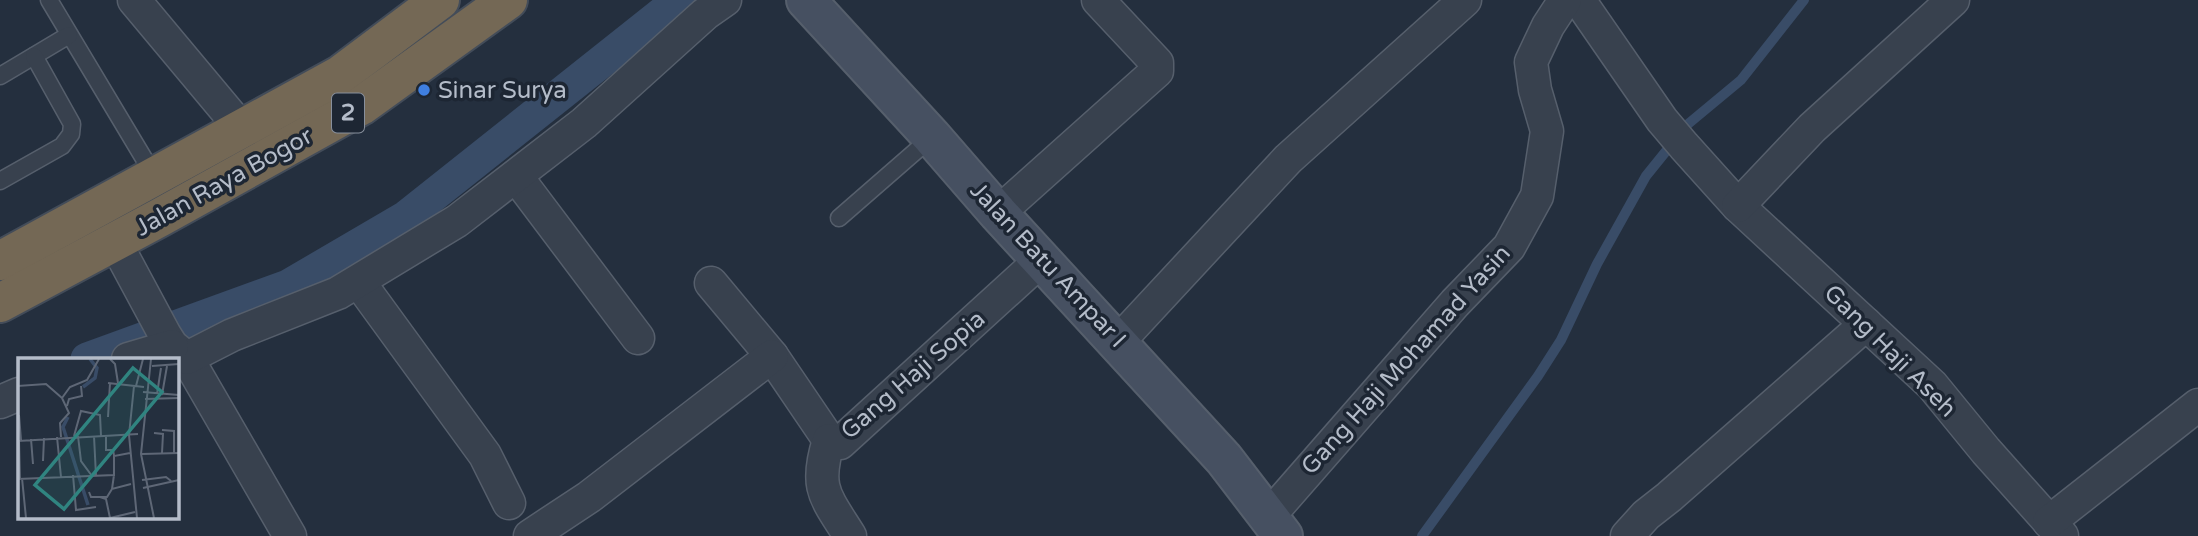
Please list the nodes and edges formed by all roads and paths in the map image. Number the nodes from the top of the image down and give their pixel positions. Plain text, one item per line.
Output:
1 (49, 0) edge
2 (134, 0) edge
3 (440, 0) edge
4 (508, 0) edge
5 (725, 0) edge
6 (806, 0) edge
7 (1098, 0) edge
8 (1465, 0) edge
9 (1577, 0) edge
10 (1953, 0) edge
11 (69, 35) junction
12 (34, 57) junction
13 (0, 76) edge
14 (241, 128) junction
15 (932, 137) junction
16 (516, 176) junction
17 (0, 181) edge
18 (165, 192) junction
19 (1738, 206) junction
20 (998, 213) junction
21 (839, 218) dead end
22 (115, 242) junction
23 (1041, 260) junction
24 (0, 261) edge
25 (359, 282) junction
26 (711, 283) dead end
27 (0, 303) edge
28 (1866, 324) junction
29 (638, 338) dead end
30 (170, 340) junction
31 (1118, 342) junction
32 (772, 356) junction
33 (130, 358) edge
34 (18, 394) edge
35 (0, 402) edge
36 (2198, 405) edge
37 (830, 440) junction
38 (509, 503) dead end
39 (1275, 526) edge
40 (2055, 529) edge
41 (290, 536) edge
42 (530, 536) edge
43 (850, 536) edge
44 (1627, 536) edge

1 - 11 lane
2 - 14 street
3 - 14 highway, Jalan Raya Bogor / 2
4 - 18 highway, Jalan Raya Bogor / 2
5 - 16 street
6 - 15 street, Jalan Batu Ampar I
7 - 20 street
8 - 31 street
9 - 19 street, Gang Haji Aseh
9 - 39 street, Gang Haji Mohamad Yasin
10 - 19 street
11 - 12 lane
11 - 18 lane
12 - 13 lane
12 - 17 lane
14 - 18 highway, Jalan Raya Bogor / 2
15 - 20 street, Jalan Batu Ampar I
15 - 21 lane
16 - 25 street
16 - 29 street
18 - 22 highway, Jalan Raya Bogor / 2
18 - 24 highway, Jalan Raya Bogor / 2
19 - 28 street, Gang Haji Aseh
20 - 23 street, Jalan Batu Ampar I
22 - 27 highway, Jalan Raya Bogor / 2
22 - 30 street
23 - 31 street, Jalan Batu Ampar I
23 - 37 street, Gang Haji Sopia
25 - 30 street
25 - 38 street
26 - 32 street
28 - 40 street, Gang Haji Aseh
28 - 44 street
30 - 33 street
30 - 41 street
31 - 39 street, Jalan Batu Ampar I
32 - 37 street
32 - 42 street
34 - 35 street
36 - 40 street
37 - 43 street, Gang Haji Sopia

